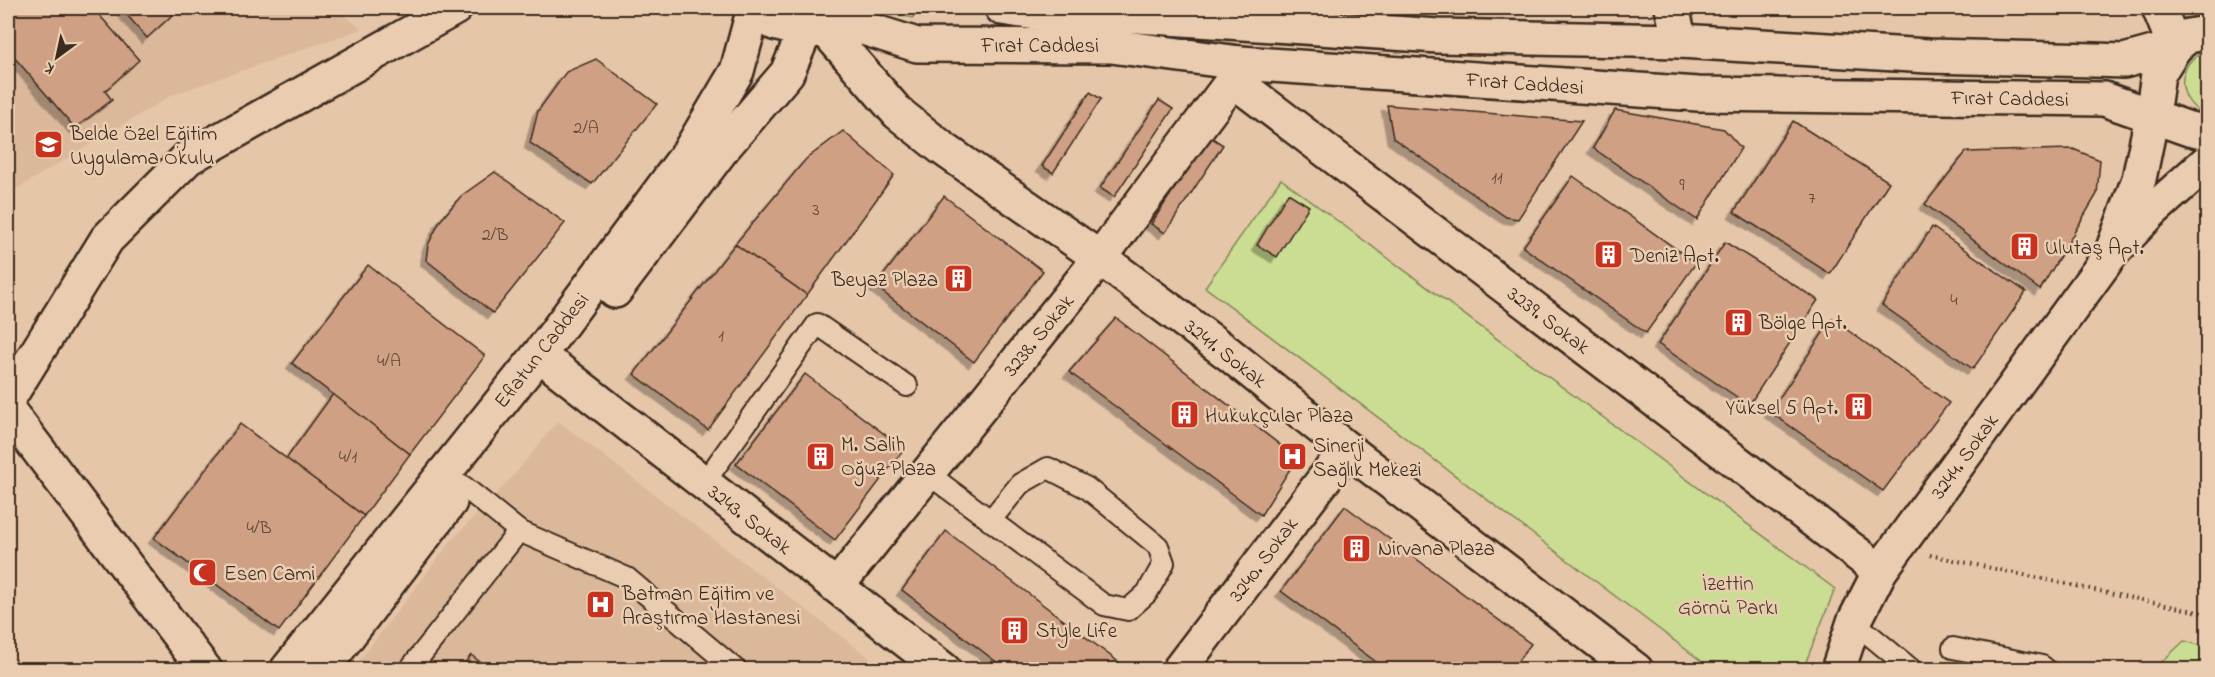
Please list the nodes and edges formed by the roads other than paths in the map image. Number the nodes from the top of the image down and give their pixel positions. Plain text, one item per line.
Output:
1 (455, 8) edge
2 (754, 8) edge
3 (762, 8) edge
4 (1002, 8) edge
5 (1672, 8) edge
6 (2158, 8) edge
7 (830, 22) edge
8 (2208, 33) edge
9 (1680, 41) junction
10 (2175, 47) junction
11 (1237, 72) junction
12 (2152, 116) junction
13 (2208, 133) edge
14 (2208, 161) edge
15 (2111, 254) junction
16 (1100, 258) junction
17 (556, 368) junction
18 (907, 386) dead end
19 (8, 399) edge
20 (8, 410) edge
21 (1347, 449) junction
22 (927, 473) junction
23 (704, 483) junction
24 (463, 486) junction
25 (990, 521) junction
26 (519, 531) junction
27 (1889, 560) junction
28 (837, 586) junction
29 (1854, 622) junction
30 (1953, 648) dead end
31 (1614, 663) edge
32 (205, 669) edge
33 (287, 669) edge
34 (322, 669) edge
35 (409, 669) edge
36 (736, 669) edge
37 (944, 669) edge
38 (1179, 669) edge
39 (1838, 669) edge
40 (1912, 669) edge
41 (2047, 669) edge

1 - 19 street
2 - 33 street, Eflatun Caddesi
3 - 7 street, Fırat Caddesi
4 - 9 street
5 - 9 street
6 - 10 street
7 - 11 street, Fırat Caddesi
7 - 16 street, 3241. Sokak
7 - 17 street, Eflatun Caddesi
8 - 10 street
9 - 10 street
10 - 12 street
11 - 12 street, Fırat Caddesi
11 - 16 street, 3238. Sokak
11 - 27 street, 3239. Sokak
12 - 13 street, Fırat Caddesi
12 - 15 street
14 - 15 street
15 - 27 street, 3244. Sokak
16 - 21 street, 3241. Sokak
16 - 22 street, 3238. Sokak
17 - 23 street, 3243. Sokak
17 - 24 street, Eflatun Caddesi
18 - 23 lane
20 - 32 street
21 - 31 street, 3241. Sokak
21 - 38 street, 3240. Sokak
22 - 25 lane
22 - 28 street, 3238. Sokak
23 - 28 street, 3243. Sokak
24 - 26 lane
24 - 34 street, Eflatun Caddesi
25 - 25 lane
26 - 35 lane
26 - 36 lane
27 - 29 street, 3244. Sokak
28 - 37 street, 3243. Sokak
29 - 39 street, 3244. Sokak
29 - 40 lane
30 - 41 lane

